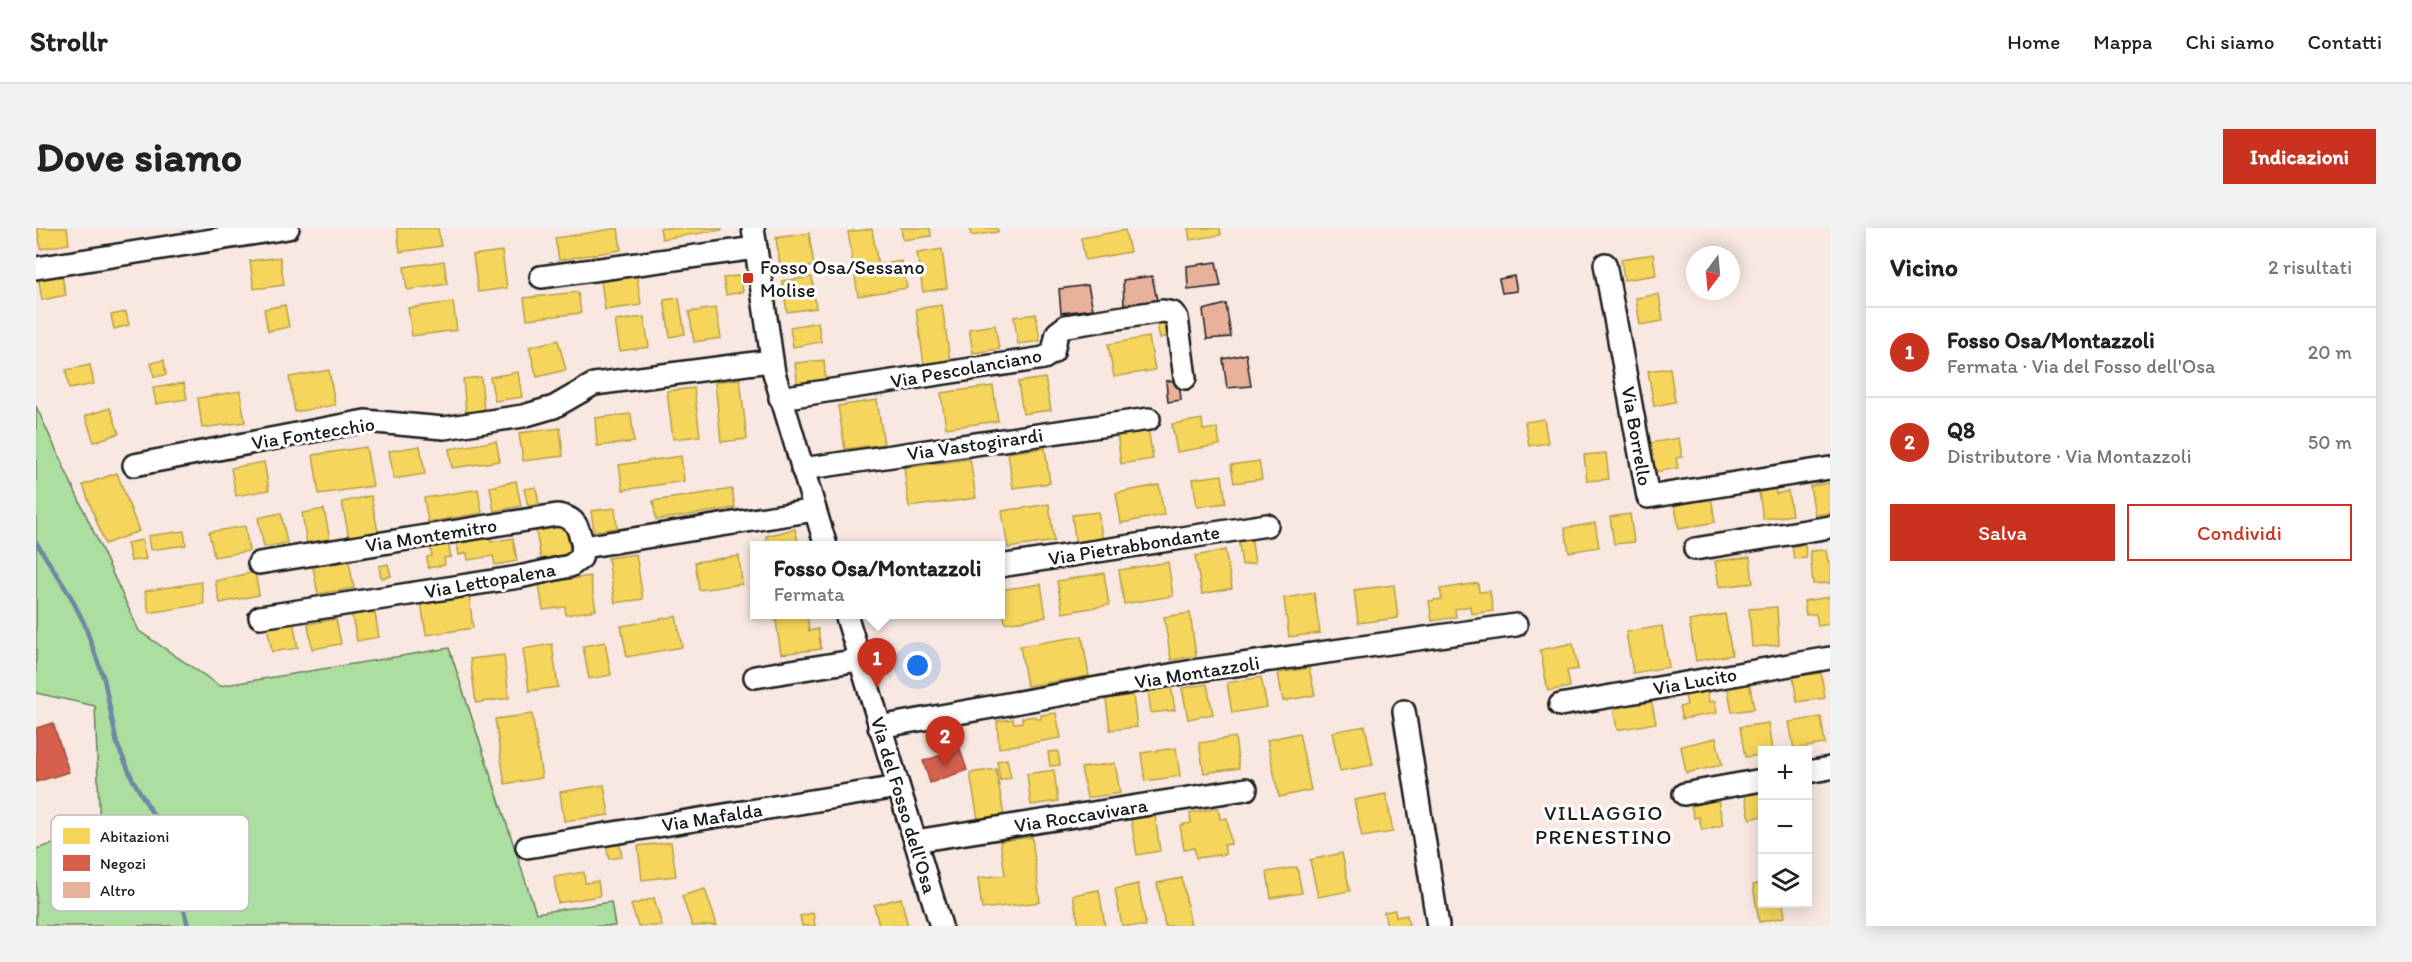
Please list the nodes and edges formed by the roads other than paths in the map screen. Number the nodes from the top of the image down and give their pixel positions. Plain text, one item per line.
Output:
1 (288, 228) edge
2 (754, 238) edge
3 (1605, 264) dead end
4 (36, 268) edge
5 (541, 277) dead end
6 (771, 361) junction
7 (1185, 378) dead end
8 (780, 398) junction
9 (1149, 419) dead end
10 (134, 465) dead end
11 (1830, 468) edge
12 (801, 469) junction
13 (815, 510) junction
14 (1267, 525) dead end
15 (1830, 527) edge
16 (824, 541) edge
17 (583, 547) junction
18 (1695, 549) dead end
19 (259, 563) dead end
20 (1005, 565) edge
21 (260, 617) dead end
22 (847, 619) edge
23 (1516, 625) dead end
24 (1830, 658) edge
25 (860, 660) junction
26 (755, 677) dead end
27 (1560, 705) dead end
28 (1404, 711) dead end
29 (879, 727) junction
30 (1830, 768) edge
31 (1812, 771) edge
32 (1758, 781) edge
33 (898, 787) junction
34 (1246, 789) dead end
35 (1684, 794) dead end
36 (915, 841) junction
37 (527, 847) dead end
38 (941, 926) edge
39 (1438, 926) edge

1 - 4 street
2 - 5 street
2 - 6 street
3 - 11 street, Via Borrello
6 - 8 street
6 - 10 street, Via Fontecchio
7 - 8 street, Via Pescolanciano
8 - 12 street
9 - 12 street, Via Vastogirardi
12 - 13 street
13 - 16 street
13 - 17 street
14 - 20 street, Via Pietrabbondante
15 - 18 street
17 - 19 street, Via Montemitro
17 - 21 street, Via Lettopalena
22 - 25 street, Via del Fosso dell'Osa
23 - 29 street, Via Montazzoli
24 - 27 street, Via Lucito
25 - 26 street
25 - 29 street, Via del Fosso dell'Osa
28 - 39 street
29 - 33 street, Via del Fosso dell'Osa
30 - 31 street
32 - 35 street
33 - 36 street, Via del Fosso dell'Osa
33 - 37 street, Via Mafalda
34 - 36 street, Via Roccavivara
36 - 38 street, Via del Fosso dell'Osa

